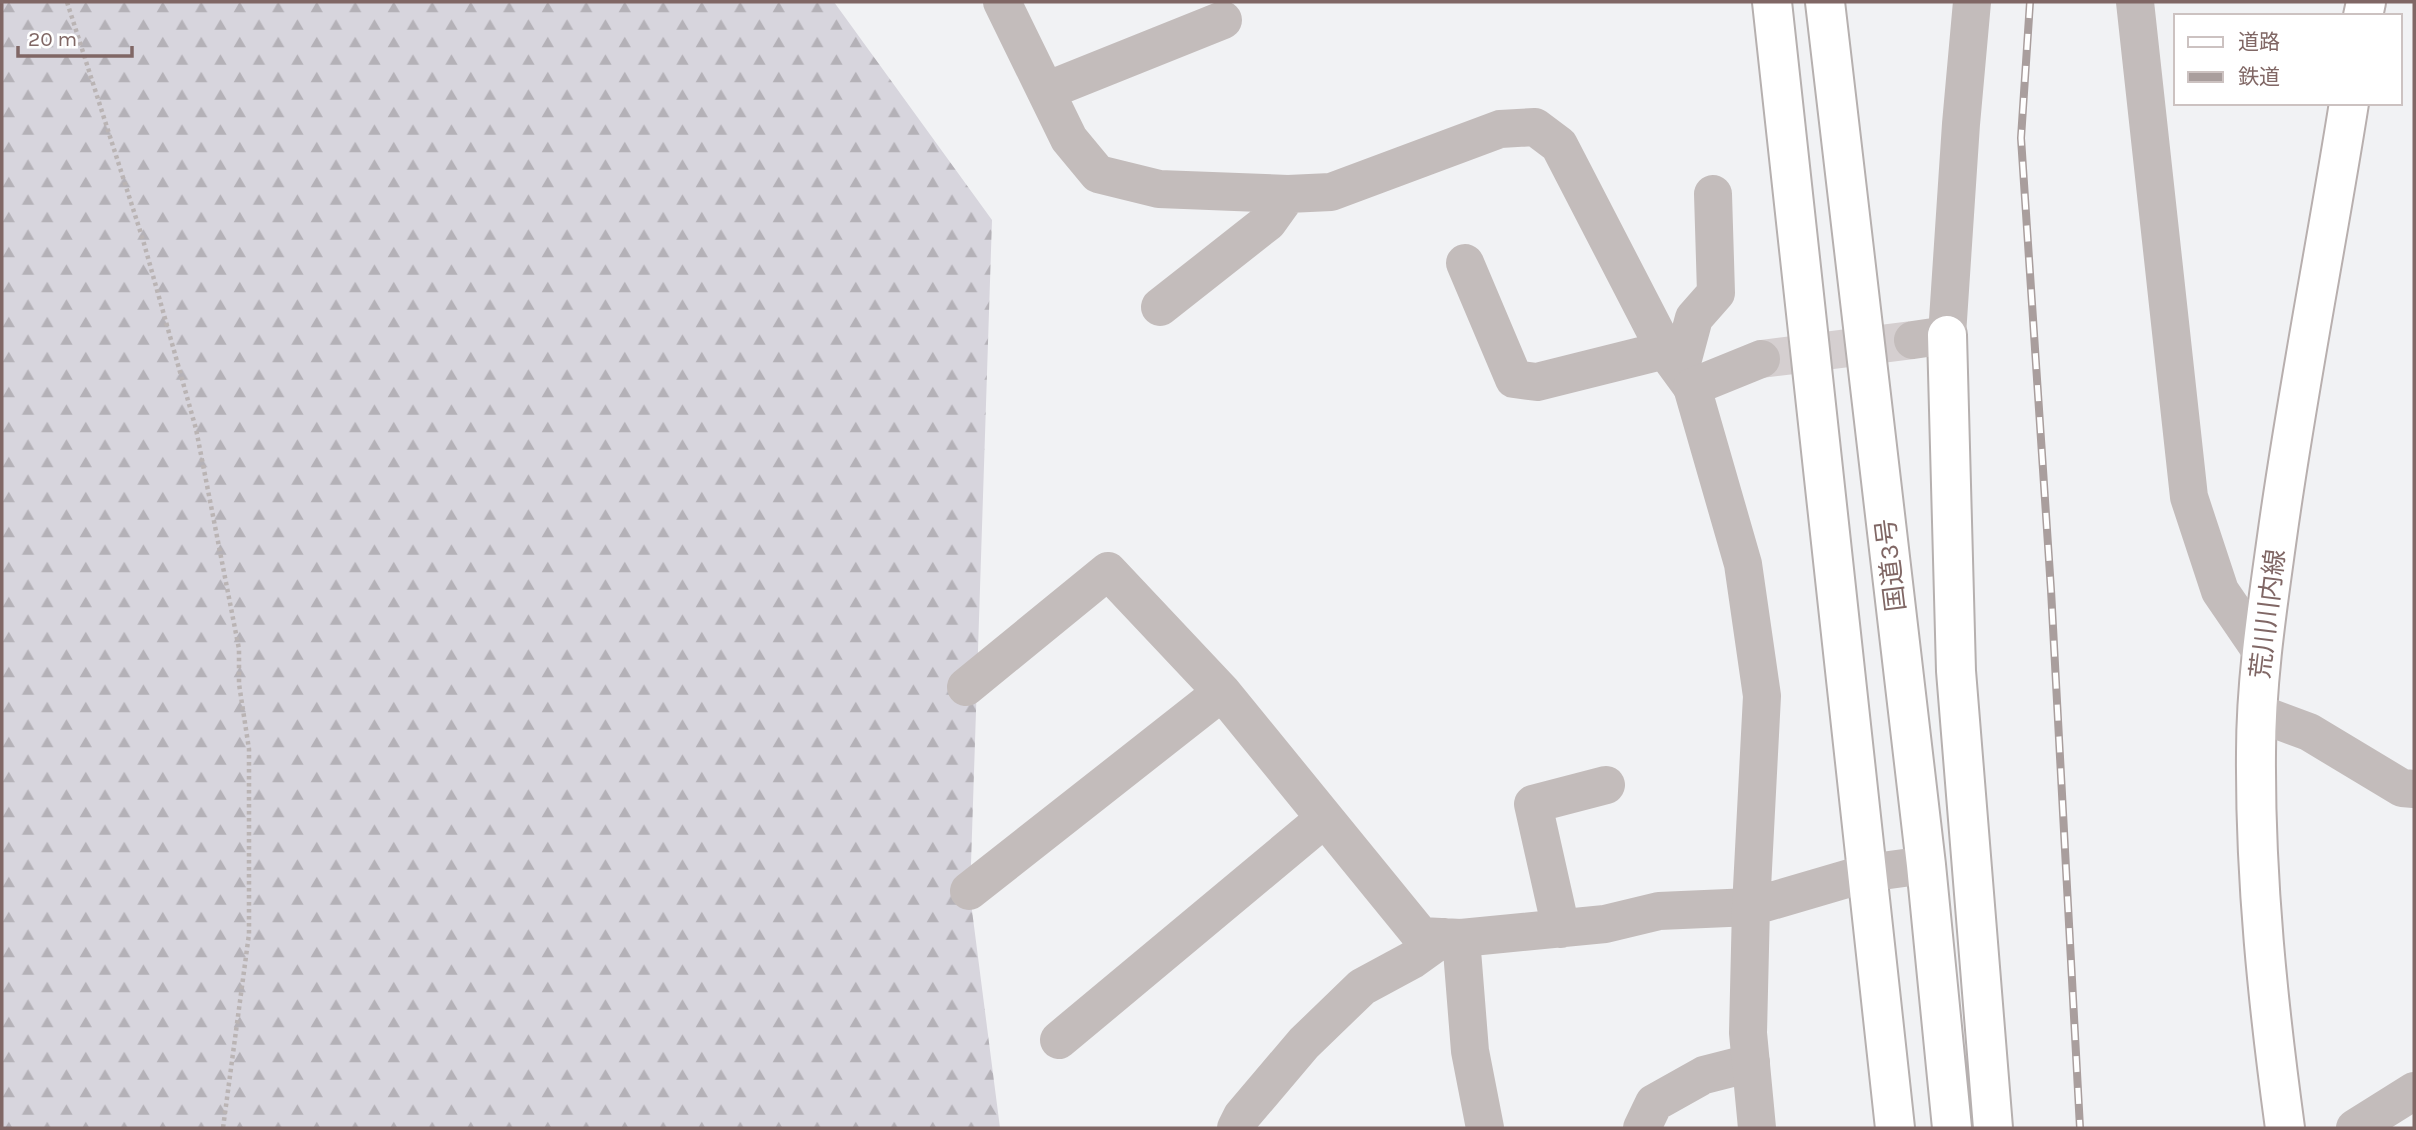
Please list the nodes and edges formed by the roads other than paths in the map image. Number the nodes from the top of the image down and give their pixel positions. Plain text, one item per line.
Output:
1 (1002, 2) edge
2 (1772, 2) edge
3 (1825, 2) edge
4 (1972, 2) edge
5 (2135, 2) edge
6 (1223, 20) dead end
7 (1046, 92) junction
8 (2349, 105) edge
9 (1288, 194) junction
10 (1713, 194) dead end
11 (1465, 263) dead end
12 (1160, 307) dead end
13 (1930, 338) joint
14 (1761, 359) tunnel mouth
15 (1679, 369) junction
16 (2261, 651) junction
17 (966, 687) dead end
18 (1222, 692) junction
19 (2258, 713) junction
20 (1606, 785) dead end
21 (2414, 789) edge
22 (1324, 819) junction
23 (1926, 866) junction
24 (1867, 873) junction
25 (969, 891) dead end
26 (1751, 906) junction
27 (1561, 929) junction
28 (1452, 937) junction
29 (1059, 1040) dead end
30 (1751, 1063) junction
31 (2414, 1091) edge
32 (1236, 1128) edge
33 (1485, 1128) edge
34 (1642, 1128) edge
35 (1757, 1128) edge
36 (1895, 1128) edge
37 (1952, 1128) edge
38 (1993, 1128) edge
39 (2285, 1128) edge
40 (2355, 1128) edge

1 - 7 street
2 - 24 main road
3 - 23 main road, 国道3号
4 - 13 street
5 - 16 street
6 - 7 street
7 - 9 street
8 - 16 main road, 荒川川内線
9 - 12 street
9 - 15 street
10 - 15 street
11 - 15 street
13 - 38 main road
14 - 15 street
15 - 26 street
16 - 19 main road, 荒川川内線
17 - 18 street
18 - 22 street
18 - 25 street
19 - 21 street
19 - 39 main road, 荒川川内線
20 - 27 street
22 - 28 street
22 - 29 street
23 - 24 street
23 - 37 main road, 国道3号
24 - 26 street
24 - 36 main road
26 - 27 street
26 - 30 street
27 - 28 street
28 - 32 street
28 - 33 street
30 - 34 street
30 - 35 street
31 - 40 street

